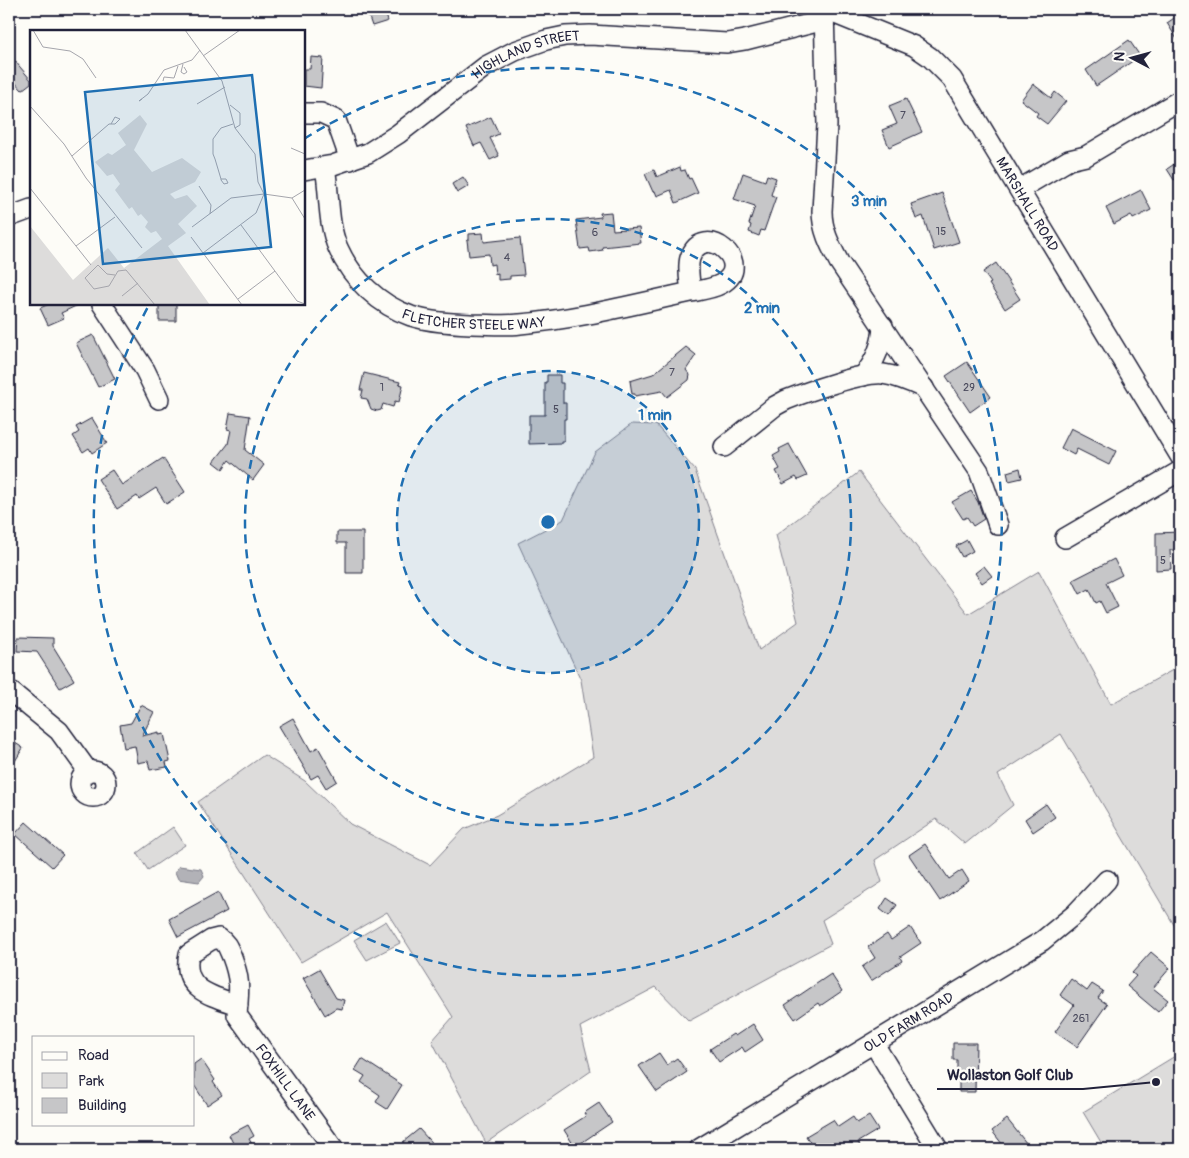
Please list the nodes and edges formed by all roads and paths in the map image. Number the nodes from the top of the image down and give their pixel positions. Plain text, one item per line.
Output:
1 (813, 9) edge
2 (824, 9) edge
3 (776, 32) junction
4 (1180, 100) edge
5 (305, 113) edge
6 (350, 160) junction
7 (325, 167) junction
8 (305, 170) edge
9 (1023, 194) junction
10 (30, 209) edge
11 (9, 217) edge
12 (691, 292) junction
13 (103, 305) edge
14 (883, 326) junction
15 (863, 376) junction
16 (924, 388) junction
17 (159, 399) dead end
18 (724, 447) dead end
19 (1180, 456) edge
20 (1180, 470) edge
21 (998, 525) dead end
22 (1065, 538) dead end
23 (9, 690) edge
24 (88, 771) dead end
25 (1106, 880) dead end
26 (238, 1010) dead end
27 (874, 1044) junction
28 (334, 1149) edge
29 (699, 1149) edge
30 (938, 1149) edge

1 - 3 street, HIGHLAND STREET
2 - 3 street, HIGHLAND STREET
2 - 9 street, MARSHALL ROAD
2 - 14 street
3 - 6 street, HIGHLAND STREET
4 - 9 street
5 - 6 street
6 - 7 street, HIGHLAND STREET
7 - 8 street, HIGHLAND STREET
7 - 12 street, FLETCHER STEELE WAY
9 - 19 street, MARSHALL ROAD
10 - 11 street
12 - 12 street, FLETCHER STEELE WAY
13 - 17 street
14 - 15 street
14 - 16 street
15 - 16 street
15 - 18 street
16 - 21 street
20 - 22 street
23 - 24 street
25 - 27 street, OLD FARM ROAD
26 - 28 street, FOXHILL LANE
27 - 29 street, OLD FARM ROAD
27 - 30 street

